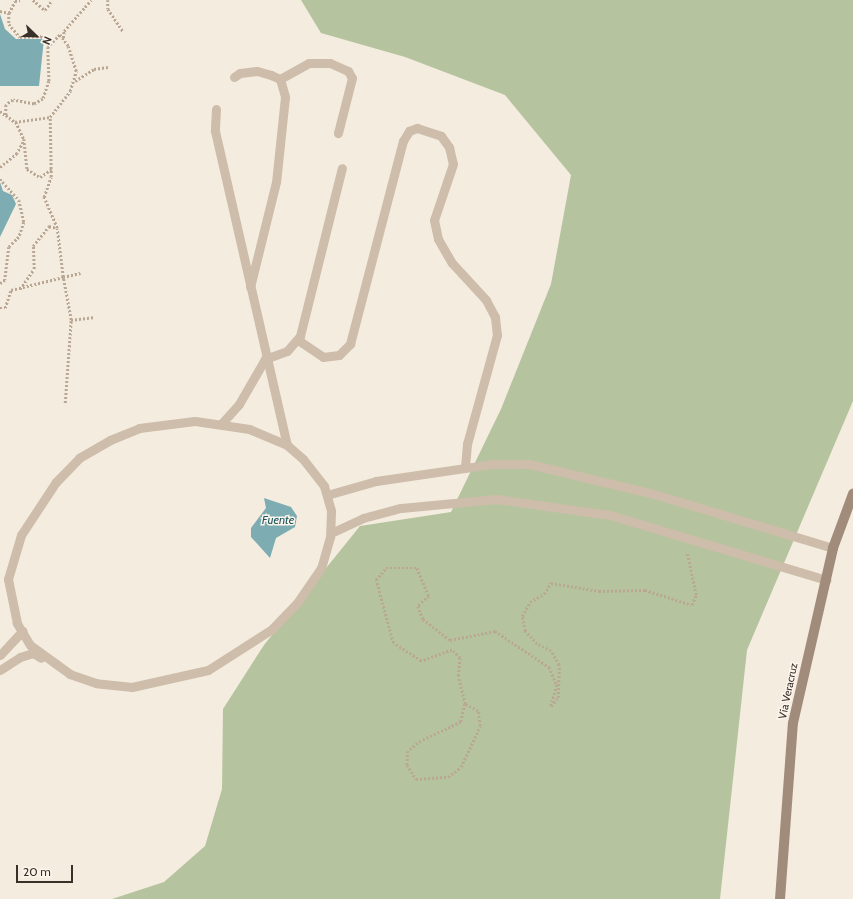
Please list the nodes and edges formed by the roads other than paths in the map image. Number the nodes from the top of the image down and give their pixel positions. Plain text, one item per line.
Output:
1 (234, 77) dead end
2 (280, 79) junction
3 (216, 109) dead end
4 (338, 133) dead end
5 (342, 168) dead end
6 (250, 289) junction
7 (298, 340) junction
8 (265, 358) junction
9 (222, 423) junction
10 (287, 446) junction
11 (465, 468) junction
12 (853, 494) edge
13 (327, 495) junction
14 (331, 533) junction
15 (833, 548) junction
16 (5, 571) edge
17 (826, 580) junction
18 (22, 630) junction
19 (0, 655) edge
20 (57, 666) junction
21 (0, 670) edge
22 (780, 899) edge

1 - 2 lane
2 - 4 lane
2 - 6 lane
3 - 6 lane
5 - 7 lane
6 - 8 lane
7 - 8 lane
7 - 11 lane
8 - 9 lane
8 - 10 lane
9 - 10 lane
9 - 16 lane
10 - 13 lane
11 - 13 lane
11 - 15 lane
12 - 15 street, Vía Veracruz
13 - 14 lane
14 - 17 lane
14 - 20 lane
15 - 17 street, Vía Veracruz
16 - 18 lane
17 - 22 street, Vía Veracruz
18 - 19 lane
18 - 20 lane
20 - 21 lane

